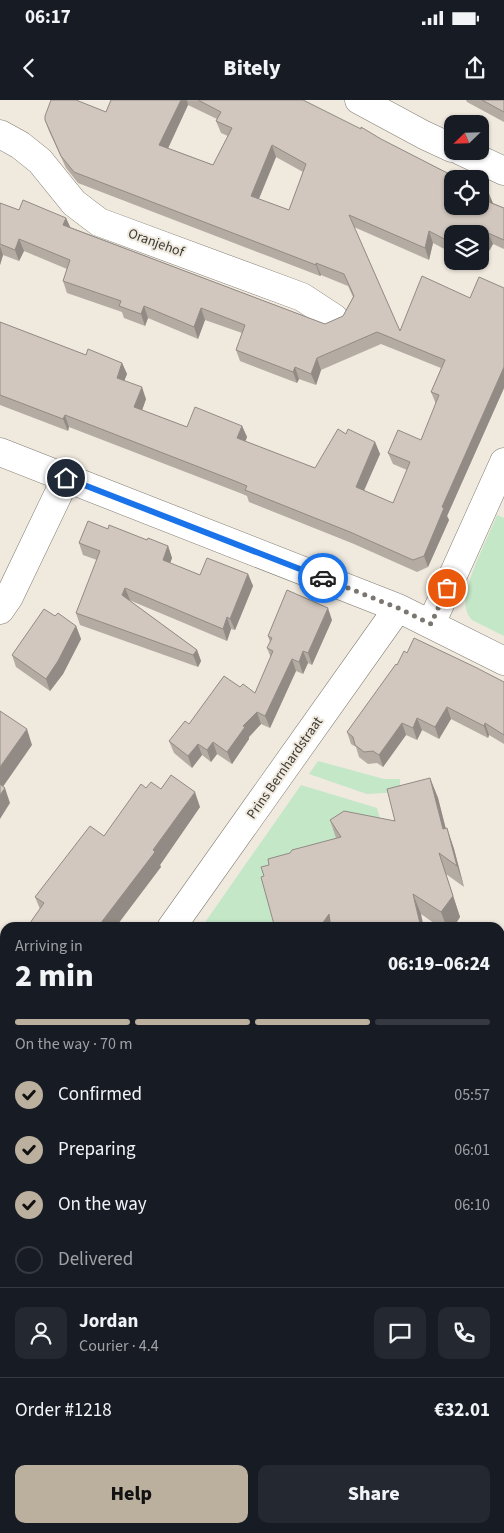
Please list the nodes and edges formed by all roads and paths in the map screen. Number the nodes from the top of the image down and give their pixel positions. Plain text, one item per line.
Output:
1 (359, 100) edge
2 (0, 134) edge
3 (444, 144) edge
4 (480, 160) edge
5 (504, 171) edge
6 (334, 318) edge
7 (0, 452) edge
8 (504, 462) edge
9 (66, 478) junction
10 (398, 608) junction
11 (0, 610) edge
12 (431, 624) junction
13 (504, 661) edge
14 (175, 922) edge

1 - 3 street
2 - 6 street, Oranjehof
4 - 5 street
7 - 9 street
8 - 12 street
9 - 10 street
9 - 11 street
10 - 12 street
10 - 14 street, Prins Bernhardstraat
12 - 13 street

